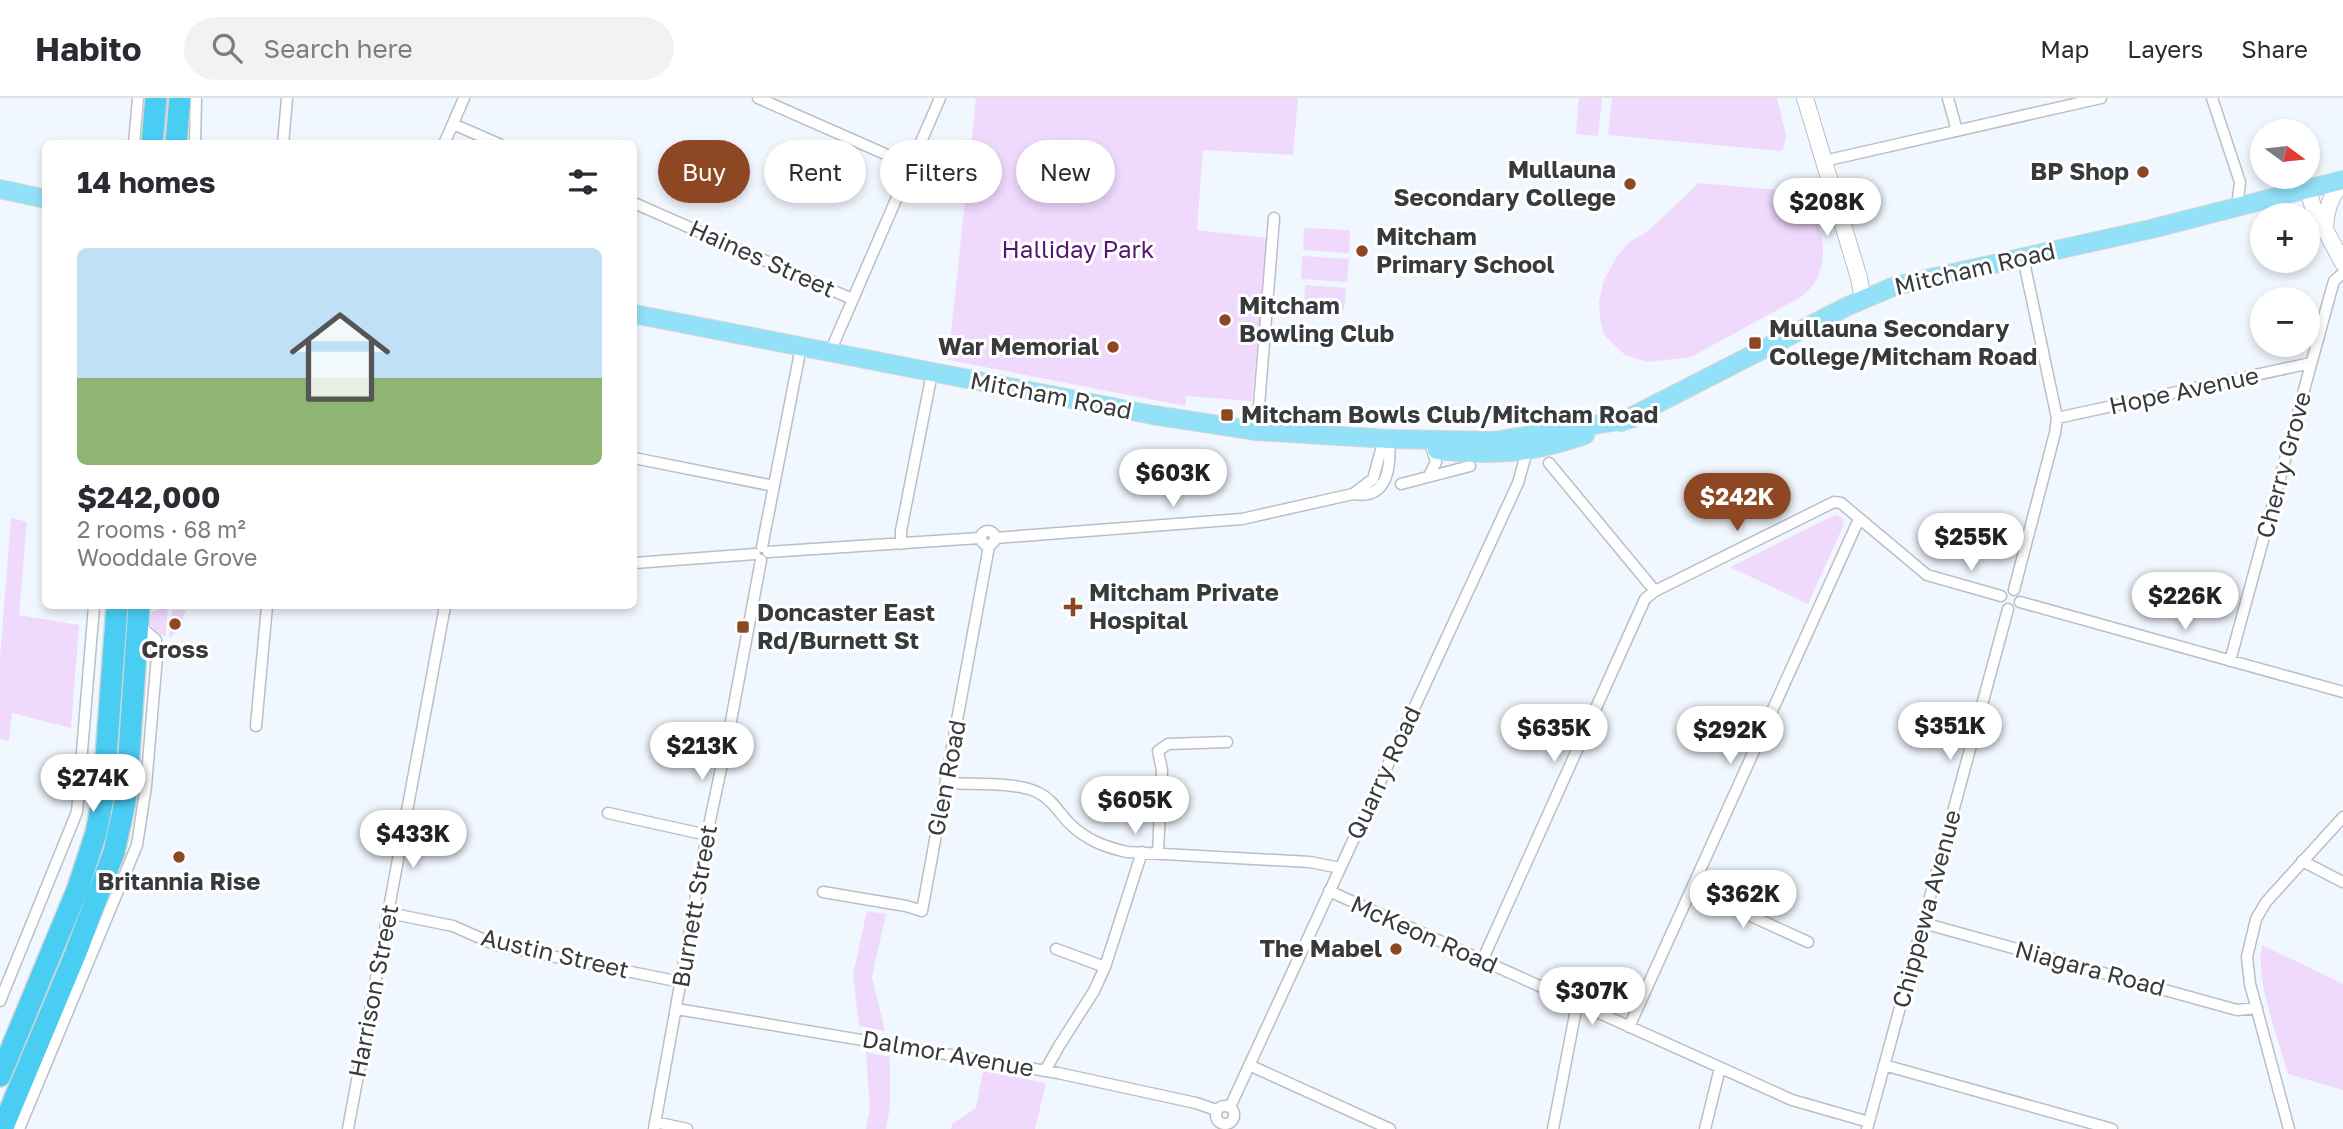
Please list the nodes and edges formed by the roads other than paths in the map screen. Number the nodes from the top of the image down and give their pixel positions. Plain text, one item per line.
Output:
1 (138, 98) edge
2 (156, 98) edge
3 (196, 98) edge
4 (287, 98) edge
5 (464, 98) edge
6 (758, 98) edge
7 (940, 98) edge
8 (1805, 98) edge
9 (1948, 98) edge
10 (2101, 98) edge
11 (2212, 98) edge
12 (182, 102) edge
13 (453, 124) junction
14 (1957, 131) junction
15 (134, 140) edge
16 (152, 140) edge
17 (177, 140) edge
18 (195, 140) edge
19 (283, 140) edge
20 (446, 140) edge
21 (490, 140) edge
22 (921, 140) edge
23 (880, 151) edge
24 (1824, 161) junction
25 (2343, 181) edge
26 (0, 189) edge
27 (2308, 190) junction
28 (42, 198) edge
29 (893, 203) edge
30 (637, 204) edge
31 (2237, 207) junction
32 (1274, 218) dead end
33 (2325, 229) junction
34 (2023, 257) junction
35 (2343, 263) edge
36 (2343, 273) edge
37 (852, 299) junction
38 (1863, 299) junction
39 (637, 314) edge
40 (801, 346) junction
41 (830, 352) junction
42 (2311, 363) junction
43 (932, 373) junction
44 (2057, 418) junction
45 (1257, 430) junction
46 (1389, 439) junction
47 (1527, 444) junction
48 (1432, 449) junction
49 (637, 459) edge
50 (1549, 463) dead end
51 (1471, 466) dead end
52 (1429, 476) junction
53 (1401, 484) dead end
54 (774, 486) junction
55 (1859, 519) junction
56 (988, 541) junction
57 (901, 544) junction
58 (762, 553) junction
59 (637, 563) edge
60 (2014, 590) junction
61 (1655, 591) junction
62 (2000, 596) junction
63 (2020, 602) junction
64 (94, 609) edge
65 (117, 609) edge
66 (267, 609) edge
67 (445, 609) edge
68 (2008, 609) junction
69 (139, 615) edge
70 (2230, 661) junction
71 (2343, 692) edge
72 (256, 726) dead end
73 (1227, 742) dead end
74 (947, 783) junction
75 (608, 813) dead end
76 (2343, 817) edge
77 (707, 835) junction
78 (1142, 852) junction
79 (1158, 852) junction
80 (2302, 861) junction
81 (1340, 868) junction
82 (2343, 882) edge
83 (1692, 889) junction
84 (1329, 891) junction
85 (823, 892) dead end
86 (389, 913) junction
87 (1923, 923) junction
88 (1808, 942) dead end
89 (1056, 948) dead end
90 (1482, 961) junction
91 (1105, 967) junction
92 (681, 982) junction
93 (0, 1001) edge
94 (1577, 1004) junction
95 (2257, 1008) junction
96 (677, 1009) junction
97 (1629, 1027) junction
98 (4, 1055) edge
99 (1249, 1065) junction
100 (1884, 1065) junction
101 (1720, 1069) junction
102 (1045, 1071) junction
103 (0, 1076) edge
104 (1230, 1107) junction
105 (1216, 1110) junction
106 (1868, 1125) edge
107 (654, 1126) edge
108 (1222, 1127) edge
109 (17, 1129) edge
110 (348, 1129) edge
111 (687, 1129) edge
112 (1390, 1129) edge
113 (1553, 1129) edge
114 (1704, 1129) edge
115 (2112, 1129) edge
116 (2289, 1129) edge

1 - 15 street
2 - 16 highway
3 - 18 street
4 - 19 street
5 - 13 street
6 - 23 street
7 - 22 street
8 - 24 main road
9 - 14 street
10 - 14 street
11 - 31 street
12 - 17 highway
13 - 20 street
13 - 21 street
14 - 24 street
24 - 38 main road
25 - 27 main road, Mitcham Road
25 - 33 main road
26 - 28 main road
27 - 31 main road, Mitcham Road
27 - 33 main road
29 - 37 street
30 - 37 street, Haines Street
31 - 34 main road, Mitcham Road
32 - 45 street
33 - 35 main road
34 - 38 main road, Mitcham Road
34 - 44 street
36 - 42 street, Cherry Grove
37 - 41 street
38 - 47 main road, Mitcham Road
39 - 40 main road, Mitcham Road
40 - 41 main road, Mitcham Road
40 - 54 street, Burnett Street
41 - 43 main road, Mitcham Road
42 - 44 street, Hope Avenue
42 - 70 street, Cherry Grove
43 - 45 main road, Mitcham Road
43 - 57 street
44 - 60 street
45 - 46 main road, Mitcham Road
46 - 47 main road, Mitcham Road
46 - 48 main road, Mitcham Road
46 - 56 street
47 - 48 main road, Mitcham Road
47 - 81 street, Quarry Road
48 - 52 street
49 - 54 street
50 - 61 street
51 - 52 street
52 - 53 street
54 - 58 street, Burnett Street
55 - 61 street
55 - 62 street
55 - 83 street
56 - 57 street
56 - 74 street, Glen Road
57 - 58 street
58 - 59 street
58 - 77 street, Burnett Street
60 - 62 street
60 - 63 street
61 - 90 street
62 - 68 street
63 - 68 street
63 - 70 street
64 - 93 street
65 - 98 highway
66 - 72 street
67 - 86 street, Harrison Street
68 - 87 street, Chippewa Avenue
69 - 109 highway
70 - 71 street
73 - 79 street
74 - 78 street
74 - 85 street, Glen Road
75 - 77 street
76 - 80 street
77 - 92 street, Burnett Street
78 - 79 street
78 - 91 street
79 - 81 street
80 - 82 street
80 - 95 street
81 - 84 street, Quarry Road
83 - 88 street
83 - 97 street
84 - 90 street, McKeon Road
84 - 99 street, Quarry Road
86 - 92 street, Austin Street
86 - 110 street, Harrison Street
87 - 95 street, Niagara Road
87 - 100 street, Chippewa Avenue
89 - 91 street
90 - 94 street, McKeon Road
91 - 102 street
92 - 96 street, Burnett Street
94 - 97 street, McKeon Road
94 - 113 street
95 - 116 street
96 - 102 street, Dalmor Avenue
96 - 107 street, Burnett Street
97 - 101 street, McKeon Road
98 - 103 highway
99 - 104 street, Quarry Road
99 - 112 street
100 - 106 street, Chippewa Avenue
100 - 115 street
101 - 106 street, McKeon Road
101 - 114 street
102 - 105 street, Dalmor Avenue
104 - 105 street
104 - 108 street, Quarry Road
105 - 108 street, Quarry Road
107 - 111 street

